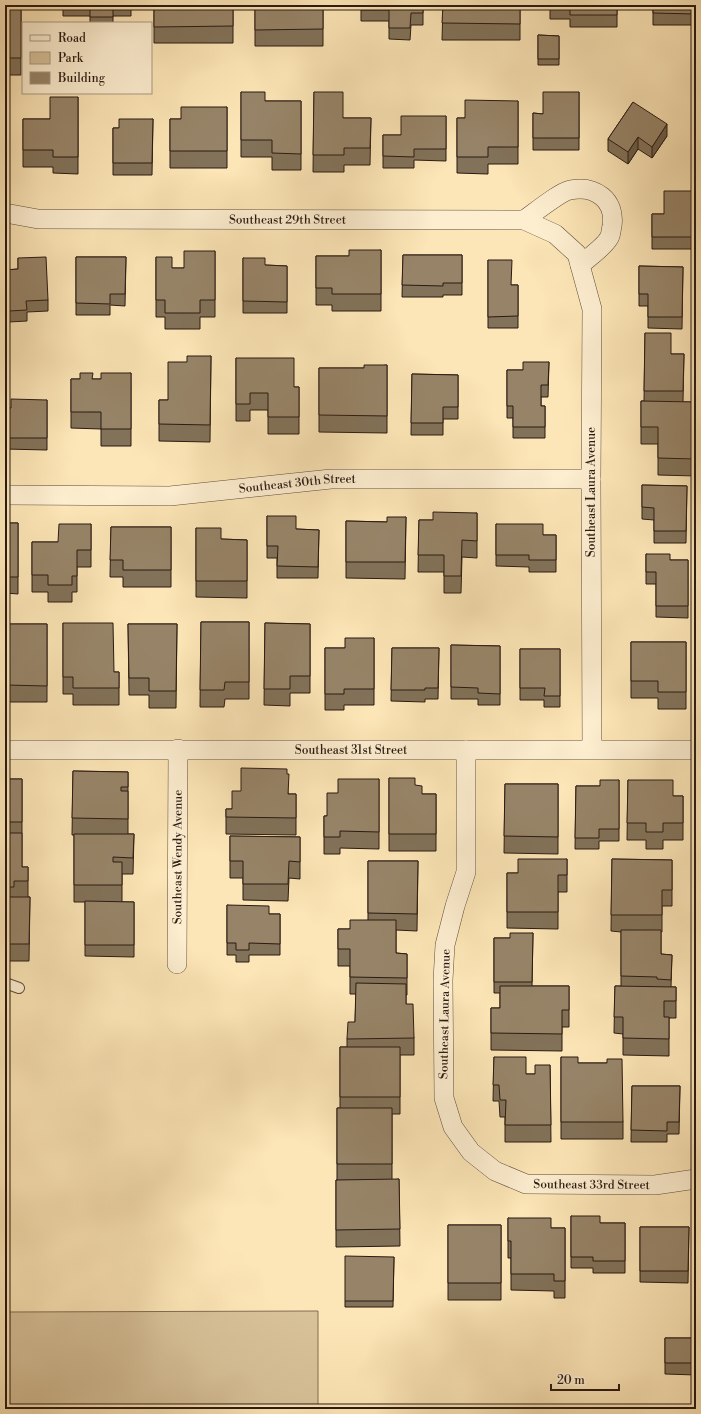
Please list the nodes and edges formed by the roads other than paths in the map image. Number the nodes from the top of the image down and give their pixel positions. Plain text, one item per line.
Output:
1 (5, 213) edge
2 (524, 220) junction
3 (563, 242) joint
4 (580, 265) junction
5 (591, 479) junction
6 (5, 495) edge
7 (178, 749) junction
8 (592, 749) junction
9 (5, 750) edge
10 (466, 750) junction
11 (696, 750) edge
12 (177, 964) dead end
13 (5, 983) edge
14 (20, 988) dead end
15 (471, 1152) joint
16 (696, 1179) edge

1 - 2 street, Southeast 29th Street
2 - 3 street, Southeast 29th Street
2 - 4 street
3 - 4 street, Southeast Laura Avenue
4 - 5 street, Southeast Laura Avenue
5 - 6 street, Southeast 30th Street
5 - 8 street, Southeast Laura Avenue
7 - 9 street, Southeast 31st Street
7 - 10 street, Southeast 31st Street
7 - 12 street, Southeast Wendy Avenue
8 - 10 street, Southeast 31st Street
8 - 11 street, Southeast 31st Street
10 - 15 street, Southeast Laura Avenue
13 - 14 lane
15 - 16 street, Southeast 33rd Street

